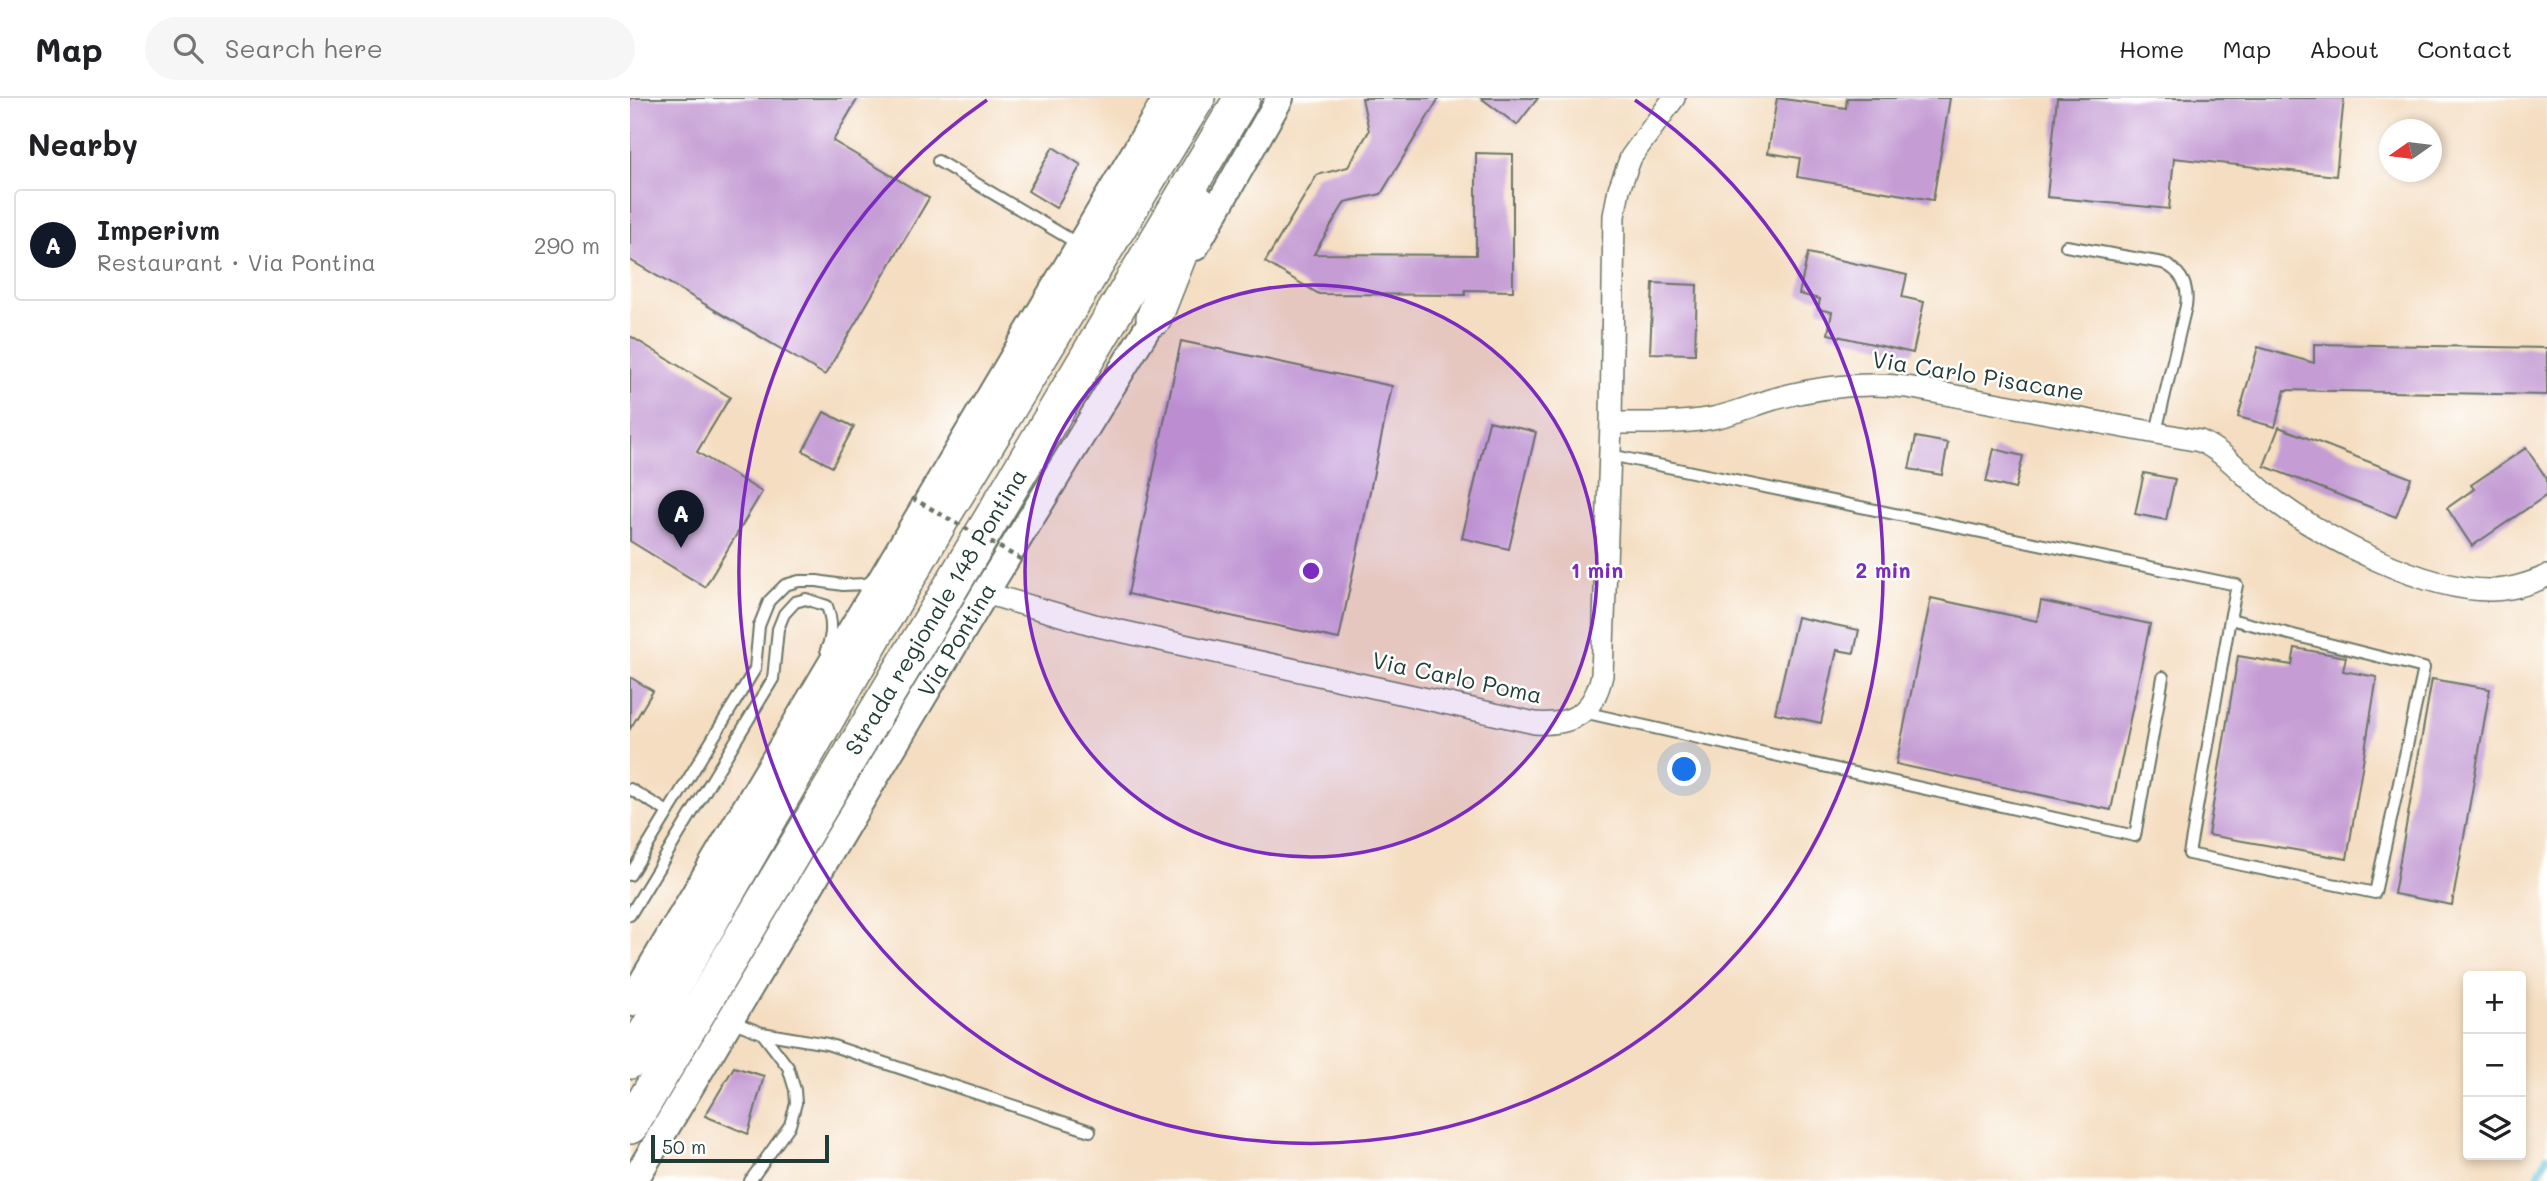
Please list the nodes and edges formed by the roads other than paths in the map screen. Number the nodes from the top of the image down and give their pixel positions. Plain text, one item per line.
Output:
1 (1167, 98) edge
2 (1197, 98) edge
3 (1280, 98) edge
4 (1674, 98) edge
5 (1239, 103) edge
6 (938, 161) dead end
7 (1080, 245) junction
8 (2066, 246) dead end
9 (1154, 318) junction
10 (1611, 423) junction
11 (2156, 432) junction
12 (1610, 455) junction
13 (885, 575) junction
14 (2547, 576) edge
15 (985, 593) junction
16 (2230, 619) junction
17 (2163, 677) dead end
18 (1583, 712) junction
19 (767, 772) junction
20 (630, 789) edge
21 (668, 811) junction
22 (630, 875) edge
23 (630, 915) edge
24 (630, 1003) edge
25 (729, 1020) junction
26 (762, 1033) junction
27 (630, 1061) edge
28 (630, 1126) edge
29 (1090, 1131) dead end
30 (634, 1181) edge
31 (750, 1181) edge

1 - 7 street
2 - 27 highway, Strada regionale 148 Pontina
3 - 9 street, Via Pontina
4 - 10 street
5 - 9 highway
5 - 28 highway, Strada regionale 148 Pontina
6 - 7 lane
7 - 13 street
8 - 11 lane
9 - 15 street, Via Pontina
10 - 11 street, Via Carlo Pisacane
10 - 12 street
11 - 14 street, Via Carlo Pisacane
12 - 16 lane
12 - 18 street
13 - 19 street
13 - 21 lane
15 - 18 street, Via Carlo Poma
15 - 25 street, Via Pontina
16 - 16 lane
17 - 18 lane
19 - 23 lane
19 - 24 street
20 - 21 lane
21 - 22 lane
25 - 26 lane
25 - 30 street, Via Pontina
26 - 29 lane
26 - 31 lane

